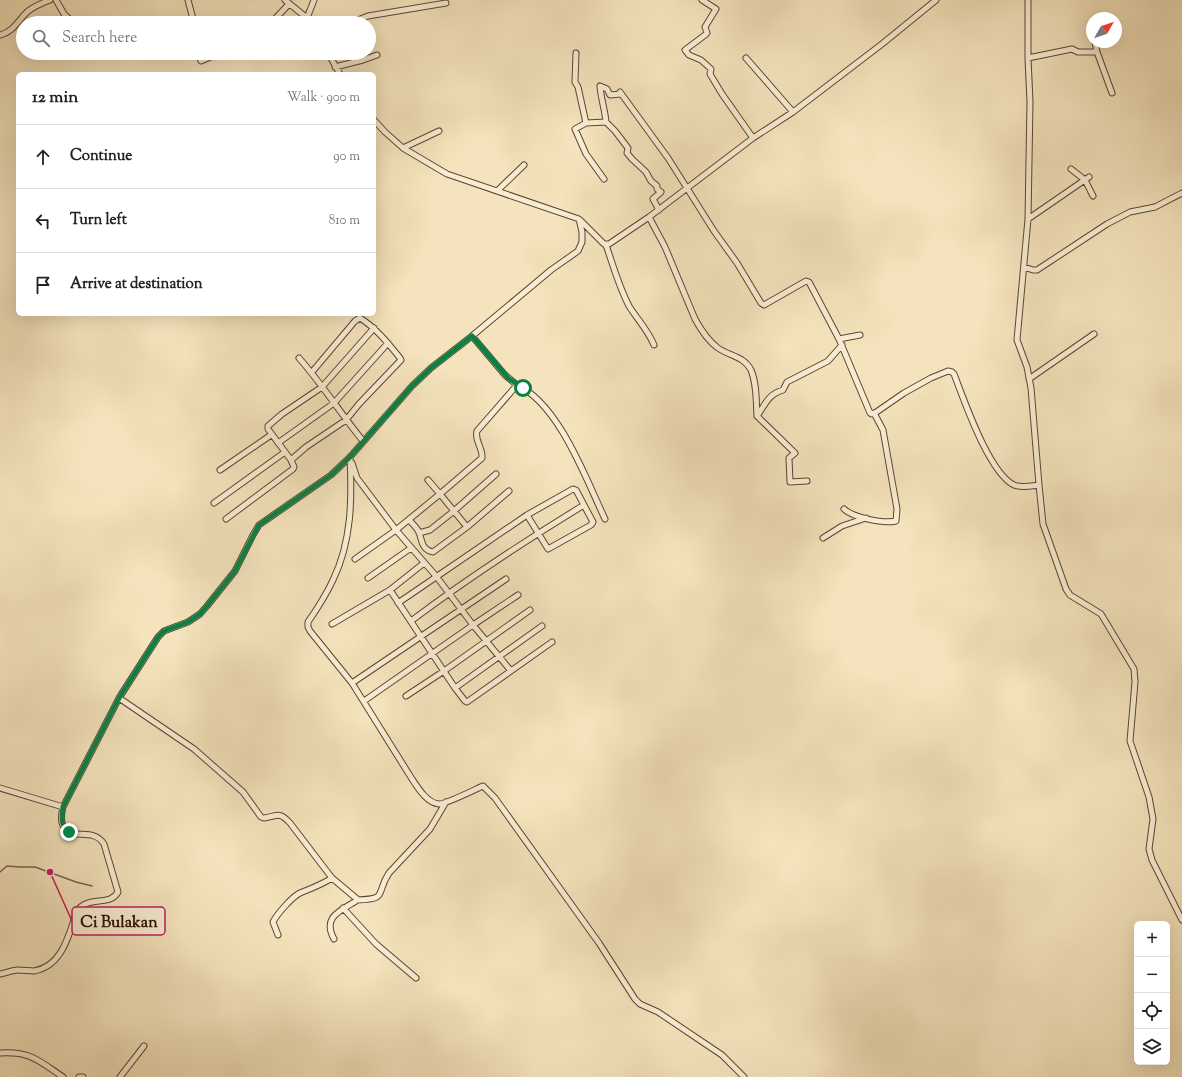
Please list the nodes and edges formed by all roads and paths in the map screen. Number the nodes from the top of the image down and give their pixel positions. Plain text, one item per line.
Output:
1 (50, 0) edge
2 (56, 0) edge
3 (188, 0) edge
4 (314, 0) edge
5 (702, 0) edge
6 (936, 0) edge
7 (1028, 0) edge
8 (287, 2) edge
9 (446, 3) dead end
10 (24, 16) edge
11 (66, 16) edge
12 (192, 16) edge
13 (277, 16) edge
14 (304, 16) edge
15 (308, 16) edge
16 (368, 16) edge
17 (16, 24) edge
18 (0, 35) edge
19 (1096, 48) edge
20 (1097, 52) junction
21 (576, 53) dead end
22 (746, 58) dead end
23 (1028, 58) junction
24 (332, 60) edge
25 (363, 60) edge
26 (336, 67) junction
27 (339, 72) edge
28 (1112, 93) dead end
29 (793, 112) junction
30 (376, 122) edge
31 (606, 122) junction
32 (586, 123) junction
33 (439, 131) dead end
34 (753, 138) junction
35 (403, 148) junction
36 (524, 165) dead end
37 (1071, 169) dead end
38 (604, 179) dead end
39 (1087, 179) junction
40 (688, 189) junction
41 (497, 191) junction
42 (1182, 193) edge
43 (1093, 196) dead end
44 (659, 210) junction
45 (649, 217) junction
46 (580, 219) junction
47 (1028, 219) junction
48 (606, 245) junction
49 (1024, 266) junction
50 (374, 328) junction
51 (1094, 334) dead end
52 (860, 335) dead end
53 (472, 336) junction
54 (839, 339) junction
55 (388, 343) junction
56 (654, 345) dead end
57 (842, 345) junction
58 (299, 358) dead end
59 (312, 372) junction
60 (1029, 379) junction
61 (517, 385) junction
62 (322, 387) junction
63 (334, 404) junction
64 (874, 413) junction
65 (757, 416) junction
66 (346, 420) junction
67 (271, 435) junction
68 (363, 441) junction
69 (278, 443) junction
70 (285, 452) junction
71 (350, 457) junction
72 (291, 460) junction
73 (220, 470) dead end
74 (496, 474) dead end
75 (428, 480) dead end
76 (807, 481) dead end
77 (1039, 485) junction
78 (509, 491) dead end
79 (440, 494) junction
80 (214, 503) dead end
81 (584, 505) junction
82 (844, 509) dead end
83 (454, 511) junction
84 (527, 515) junction
85 (866, 518) junction
86 (226, 519) dead end
87 (605, 519) dead end
88 (409, 520) junction
89 (466, 527) junction
90 (396, 530) junction
91 (419, 533) junction
92 (538, 533) junction
93 (824, 538) dead end
94 (411, 548) junction
95 (355, 559) dead end
96 (424, 563) junction
97 (436, 576) junction
98 (368, 578) dead end
99 (506, 579) dead end
100 (390, 590) junction
101 (449, 593) junction
102 (518, 595) dead end
103 (398, 603) junction
104 (461, 609) junction
105 (530, 610) dead end
106 (411, 621) junction
107 (332, 624) dead end
108 (474, 624) junction
109 (542, 626) dead end
110 (422, 637) junction
111 (487, 640) junction
112 (552, 642) dead end
113 (432, 653) junction
114 (500, 657) junction
115 (444, 671) junction
116 (511, 671) junction
117 (352, 683) junction
118 (455, 688) junction
119 (406, 696) dead end
120 (119, 698) junction
121 (364, 701) junction
122 (0, 788) edge
123 (446, 802) junction
124 (63, 807) junction
125 (332, 878) junction
126 (357, 900) junction
127 (344, 908) junction
128 (1182, 920) edge
129 (278, 935) dead end
130 (334, 939) dead end
131 (0, 974) edge
132 (416, 978) dead end
133 (144, 1046) dead end
134 (0, 1053) edge
135 (63, 1077) edge
136 (79, 1077) edge
137 (83, 1077) edge
138 (120, 1077) edge
139 (744, 1077) edge

1 - 10 street
2 - 11 street
3 - 12 street
4 - 15 street
5 - 34 street
6 - 29 street
7 - 23 street
8 - 13 street
8 - 14 street
9 - 16 street
17 - 18 street
19 - 20 street
20 - 23 street
20 - 28 street
21 - 32 street
22 - 29 street
23 - 47 street
24 - 26 street
25 - 26 street
26 - 27 street
29 - 34 street
30 - 35 street
31 - 32 street
31 - 40 street
31 - 44 street
32 - 38 street
33 - 35 street
34 - 40 street
35 - 41 street
36 - 41 street
37 - 39 street
39 - 43 street
39 - 47 street
40 - 44 street
40 - 54 street
41 - 46 street
42 - 49 street
44 - 45 street
45 - 48 street
45 - 65 street
46 - 48 street
46 - 53 street
47 - 49 street
48 - 56 street
49 - 60 street
50 - 55 street
50 - 59 street
50 - 62 street
51 - 60 street
52 - 54 street
53 - 61 street
53 - 68 street
54 - 57 street
55 - 63 street
55 - 66 street
57 - 64 street
57 - 65 street
58 - 59 street
59 - 62 street
60 - 77 street
61 - 79 street
61 - 87 street
62 - 63 street
62 - 67 street
63 - 66 street
63 - 69 street
64 - 77 street
64 - 85 street
65 - 76 street
66 - 68 street
66 - 72 street
67 - 69 street
67 - 73 street
68 - 71 street
69 - 70 street
70 - 72 street
70 - 80 street
71 - 90 street
71 - 117 street
71 - 120 street
72 - 86 street
74 - 83 street
75 - 79 street
77 - 128 street
78 - 89 street
79 - 83 street
79 - 88 street
81 - 84 street
81 - 92 street
81 - 92 street
82 - 85 street
83 - 89 street
83 - 91 street
84 - 92 street
84 - 97 street
85 - 93 street
88 - 90 street
88 - 91 street
89 - 91 street
90 - 94 street
90 - 95 street
92 - 101 street
94 - 96 street
94 - 98 street
96 - 97 street
96 - 100 street
97 - 101 street
97 - 103 street
99 - 104 street
100 - 103 street
100 - 107 street
101 - 104 street
101 - 106 street
102 - 108 street
103 - 106 street
104 - 108 street
104 - 110 street
105 - 111 street
106 - 110 street
108 - 111 street
108 - 113 street
109 - 114 street
110 - 113 street
110 - 117 street
111 - 114 street
111 - 115 street
112 - 116 street
113 - 115 street
113 - 121 street
114 - 116 street
114 - 118 street
115 - 118 street
115 - 119 street
116 - 118 street
117 - 121 street
120 - 124 street
120 - 125 street
121 - 123 street
122 - 124 street
123 - 126 street
123 - 139 street
124 - 131 street
125 - 126 street
125 - 129 street
126 - 127 street
127 - 130 street
127 - 132 street
133 - 138 street
134 - 135 street
136 - 137 street

